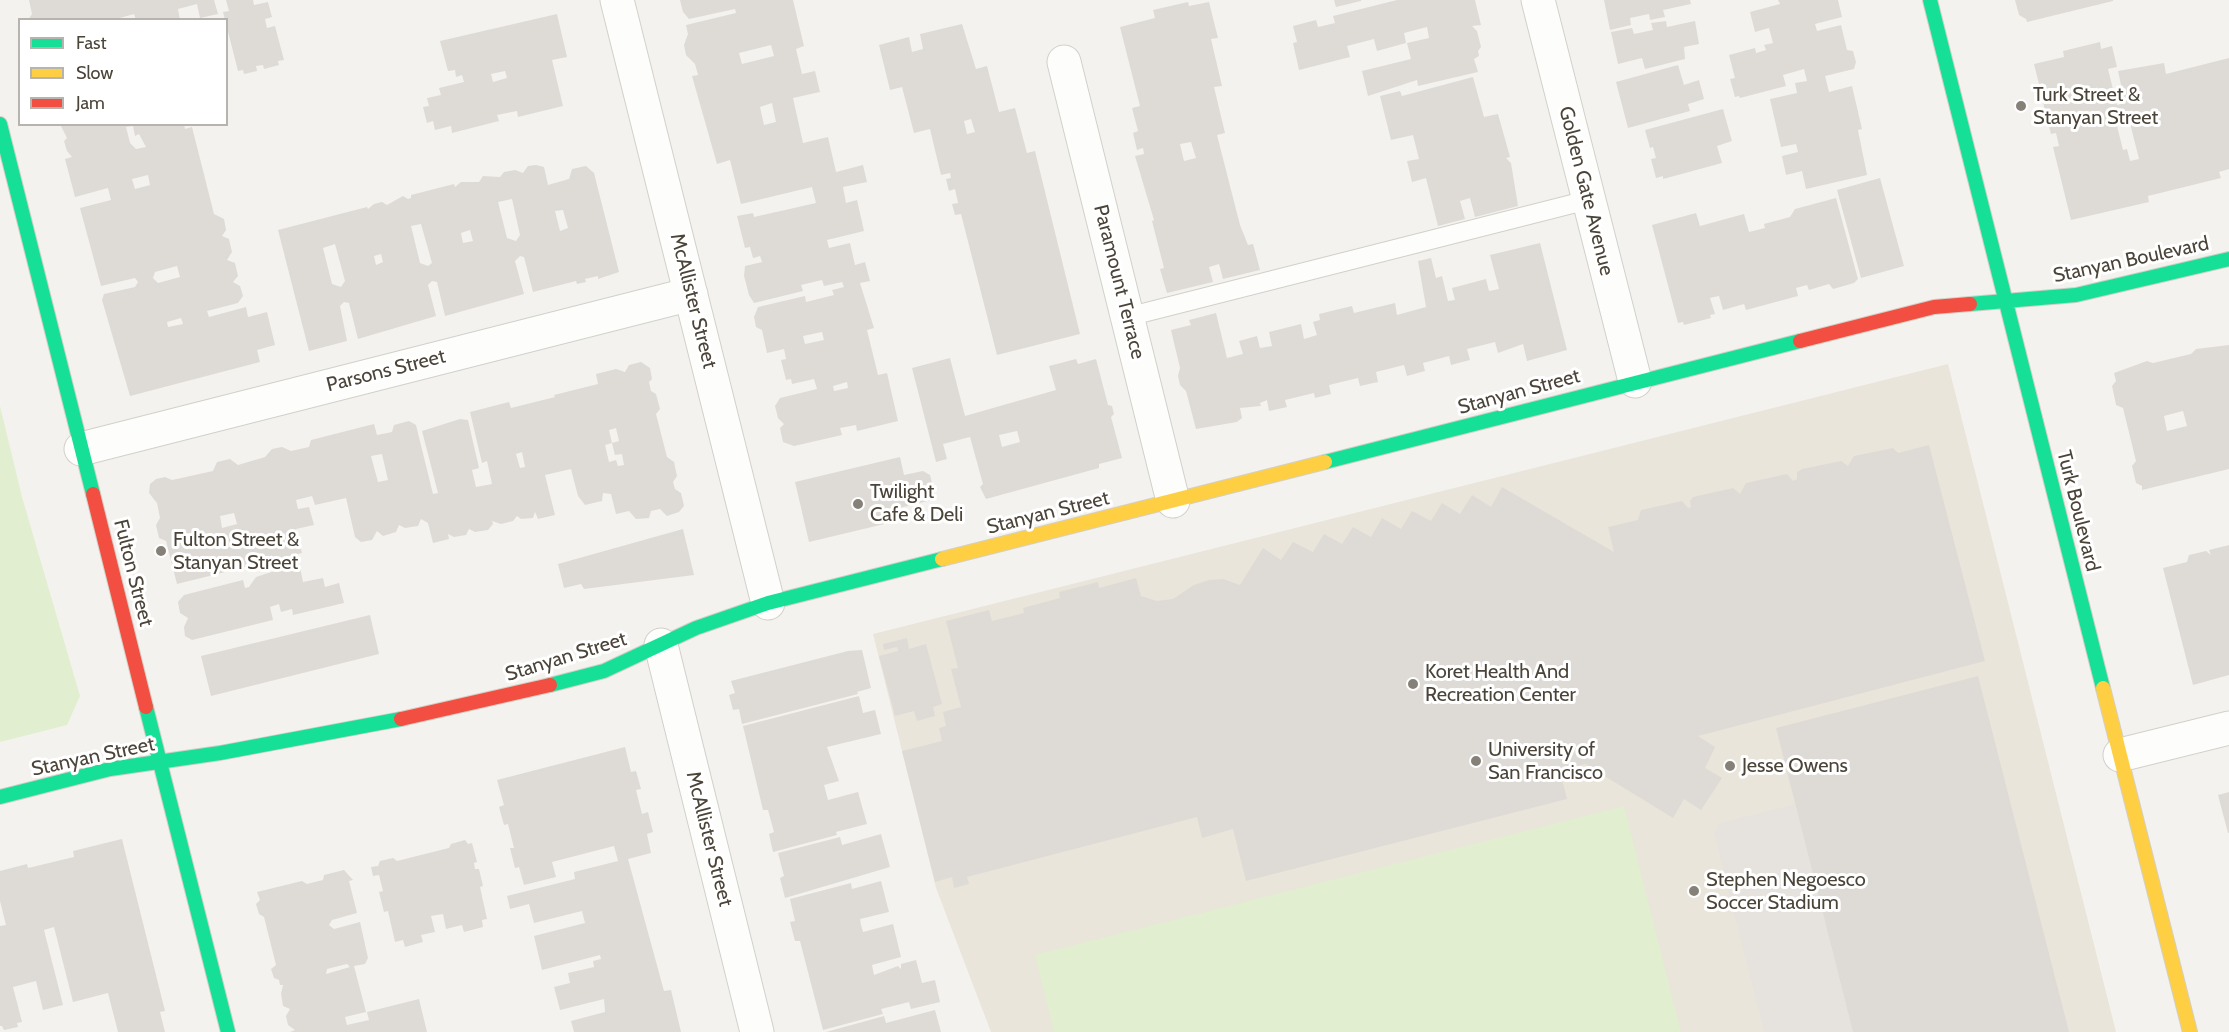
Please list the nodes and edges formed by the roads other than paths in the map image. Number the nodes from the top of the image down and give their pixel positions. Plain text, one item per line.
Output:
1 (617, 0) edge
2 (1538, 0) edge
3 (1930, 0) edge
4 (1064, 62) dead end
5 (0, 124) edge
6 (1588, 200) junction
7 (2229, 259) edge
8 (691, 294) junction
9 (2006, 301) junction
10 (1127, 317) junction
11 (1635, 381) junction
12 (81, 449) junction
13 (1173, 501) junction
14 (768, 603) junction
15 (660, 645) junction
16 (2229, 728) edge
17 (2120, 755) junction
18 (160, 762) junction
19 (0, 797) edge
20 (228, 1032) edge
21 (757, 1032) edge
22 (2190, 1032) edge

1 - 8 street, McAllister Street
2 - 6 street, Golden Gate Avenue
3 - 9 main road, Turk Boulevard
4 - 10 street, Paramount Terrace
5 - 12 main road, Fulton Street
6 - 10 lane
6 - 11 street, Golden Gate Avenue
7 - 9 main road, Stanyan Boulevard
8 - 12 street, Parsons Street
8 - 14 street, McAllister Street
9 - 11 main road, Stanyan Street
9 - 17 main road, Turk Boulevard
10 - 13 street, Paramount Terrace
11 - 13 main road, Stanyan Street
12 - 18 main road, Fulton Street
13 - 14 main road, Stanyan Street
14 - 15 main road, Stanyan Street
15 - 18 main road, Stanyan Street
15 - 21 street, McAllister Street
16 - 17 street
17 - 22 main road, Turk Boulevard
18 - 19 main road, Stanyan Street
18 - 20 main road, Fulton Street

